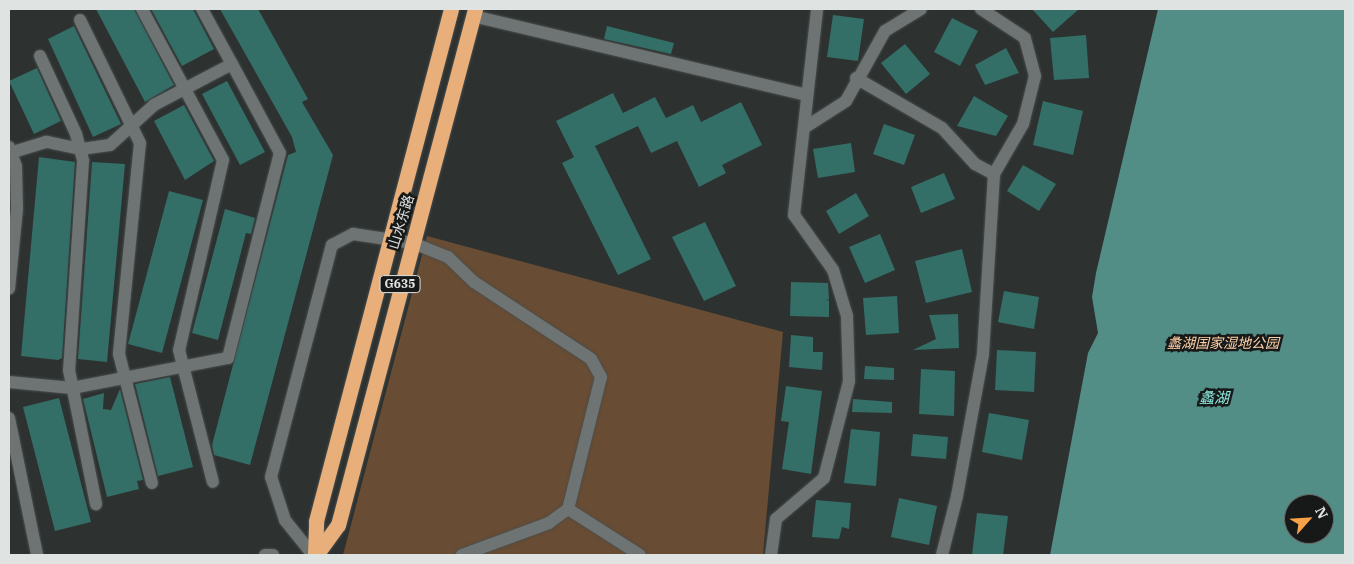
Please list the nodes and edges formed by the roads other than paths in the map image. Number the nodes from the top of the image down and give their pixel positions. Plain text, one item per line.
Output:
1 (142, 9) edge
2 (202, 9) edge
3 (451, 9) edge
4 (817, 9) edge
5 (921, 9) edge
6 (981, 9) edge
7 (474, 12) edge
8 (80, 20) dead end
9 (40, 56) dead end
10 (232, 64) junction
11 (856, 78) junction
12 (185, 89) junction
13 (807, 95) junction
14 (804, 128) junction
15 (133, 129) junction
16 (80, 149) junction
17 (10, 150) edge
18 (994, 174) junction
19 (389, 239) junction
20 (413, 244) junction
21 (9, 289) edge
22 (183, 367) junction
23 (125, 378) junction
24 (9, 382) edge
25 (72, 388) junction
26 (9, 418) edge
27 (213, 482) dead end
28 (152, 483) dead end
29 (96, 504) dead end
30 (568, 508) junction
31 (37, 555) edge
32 (266, 555) edge
33 (273, 555) edge
34 (315, 555) edge
35 (462, 555) edge
36 (640, 555) edge
37 (771, 555) edge
38 (942, 555) edge

1 - 12 street
2 - 10 street
3 - 19 highway, 山水东路 / G635
4 - 13 street
5 - 11 street
6 - 18 street
7 - 13 street
7 - 20 highway, 山水东路 / G635
8 - 15 street
9 - 16 street
10 - 12 street
10 - 22 street
11 - 14 street
11 - 18 street
12 - 15 street
12 - 22 street
13 - 14 street
14 - 37 street
15 - 16 street
15 - 23 street
16 - 17 street
16 - 25 street
17 - 21 street
18 - 38 street
19 - 20 street
19 - 34 highway, 山水东路 / G635
19 - 34 street
20 - 30 street
20 - 34 highway, 山水东路 / G635
22 - 23 street
22 - 27 street
23 - 25 street
23 - 28 street
24 - 25 street
25 - 29 street
26 - 31 street
30 - 35 street
30 - 36 street
32 - 33 street

